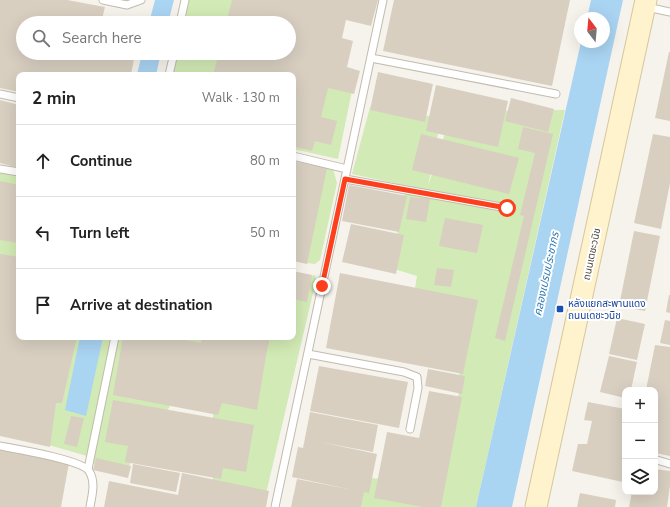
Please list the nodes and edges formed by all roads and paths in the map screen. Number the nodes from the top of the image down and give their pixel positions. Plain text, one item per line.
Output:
1 (103, 0) edge
2 (141, 0) edge
3 (185, 0) edge
4 (383, 0) edge
5 (645, 4) edge
6 (670, 12) edge
7 (182, 16) edge
8 (371, 58) junction
9 (172, 60) edge
10 (170, 72) edge
11 (0, 94) edge
12 (556, 94) dead end
13 (16, 97) edge
14 (296, 157) edge
15 (0, 169) edge
16 (347, 169) junction
17 (16, 172) edge
18 (345, 179) junction
19 (507, 208) dead end
20 (113, 340) edge
21 (308, 354) junction
22 (410, 429) dead end
23 (0, 446) edge
24 (658, 460) edge
25 (670, 464) edge
26 (88, 469) junction
27 (90, 507) edge
28 (276, 507) edge
29 (536, 507) edge

1 - 2 lane
3 - 7 lane
4 - 8 lane
5 - 6 lane
5 - 29 main road, ถนนเตชะวนิช
8 - 12 lane
8 - 16 lane
9 - 10 lane
11 - 13 lane
14 - 16 lane
15 - 17 lane
16 - 18 lane
18 - 19 lane
18 - 21 lane
20 - 26 lane
21 - 22 lane
21 - 28 lane
23 - 26 lane
24 - 25 lane
26 - 27 lane

